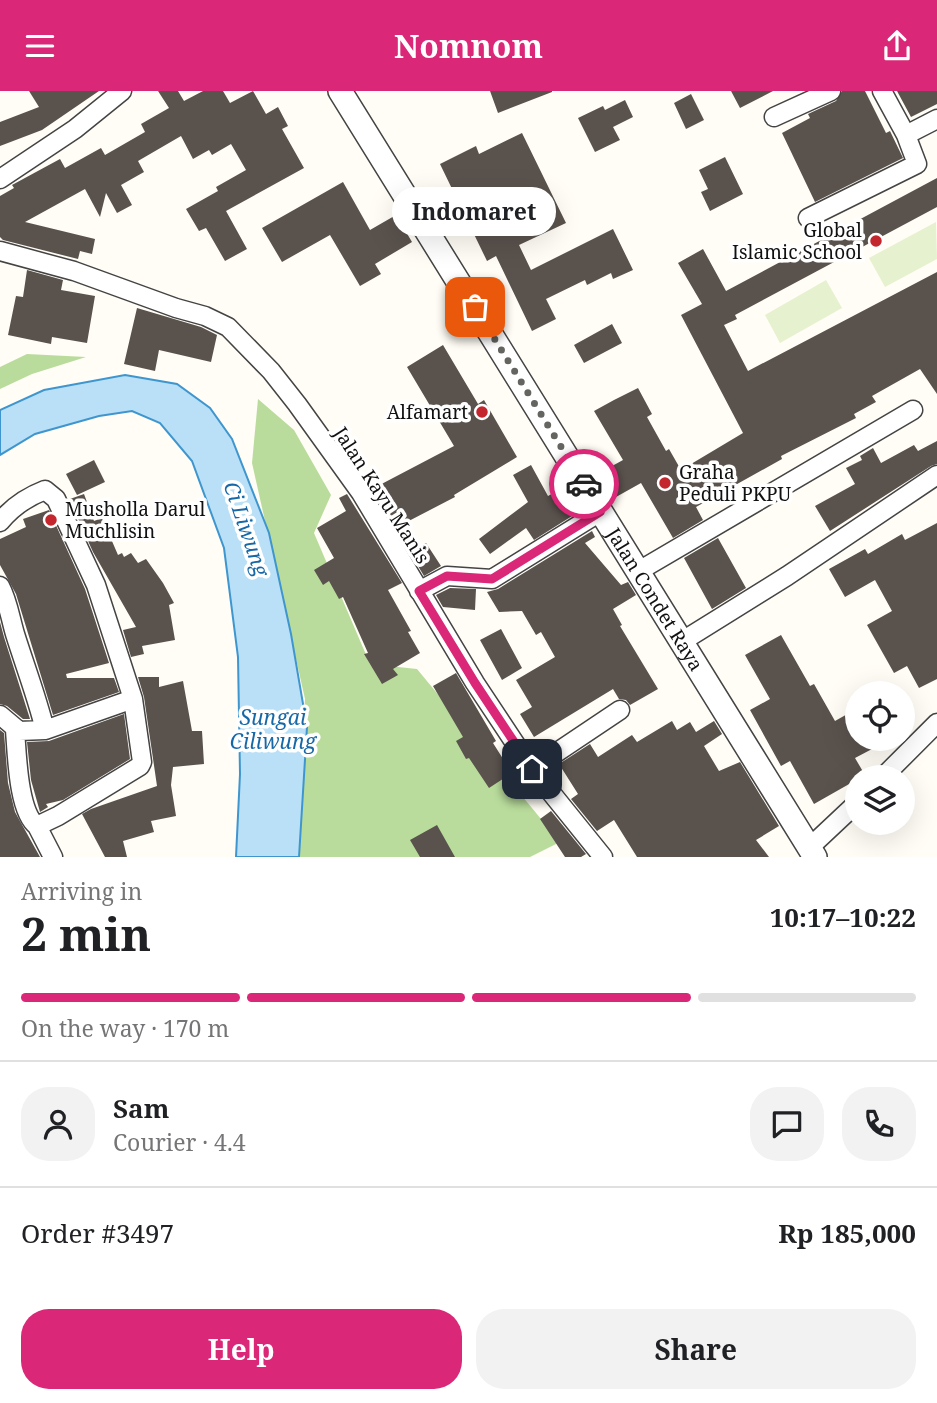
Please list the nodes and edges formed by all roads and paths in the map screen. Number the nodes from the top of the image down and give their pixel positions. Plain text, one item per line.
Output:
1 (122, 91) edge
2 (340, 91) edge
3 (831, 91) edge
4 (882, 91) edge
5 (774, 117) dead end
6 (937, 118) edge
7 (906, 135) junction
8 (0, 179) edge
9 (808, 218) dead end
10 (0, 251) edge
11 (914, 410) dead end
12 (937, 475) edge
13 (600, 512) junction
14 (0, 522) edge
15 (637, 572) junction
16 (0, 586) edge
17 (419, 591) junction
18 (681, 642) junction
19 (133, 699) junction
20 (620, 710) dead end
21 (0, 715) edge
22 (937, 723) edge
23 (15, 730) junction
24 (45, 730) junction
25 (895, 765) edge
26 (532, 769) junction
27 (845, 816) edge
28 (37, 826) junction
29 (812, 853) edge
30 (53, 857) edge
31 (603, 857) edge

1 - 8 street
2 - 13 street, Jalan Condet Raya
3 - 5 street
4 - 7 street
6 - 7 street
7 - 9 street
10 - 17 street, Jalan Kayu Manis
11 - 15 street
12 - 18 street
13 - 15 street, Jalan Condet Raya
13 - 17 street
14 - 19 street
15 - 18 street, Jalan Condet Raya
16 - 24 street
17 - 26 street, Jalan Kayu Manis
18 - 29 street, Jalan Condet Raya
19 - 24 street
19 - 28 street
20 - 26 street
21 - 23 street
22 - 25 street
23 - 24 street
23 - 28 street
26 - 31 street, Jalan Kayu Manis
27 - 29 street
28 - 30 street

